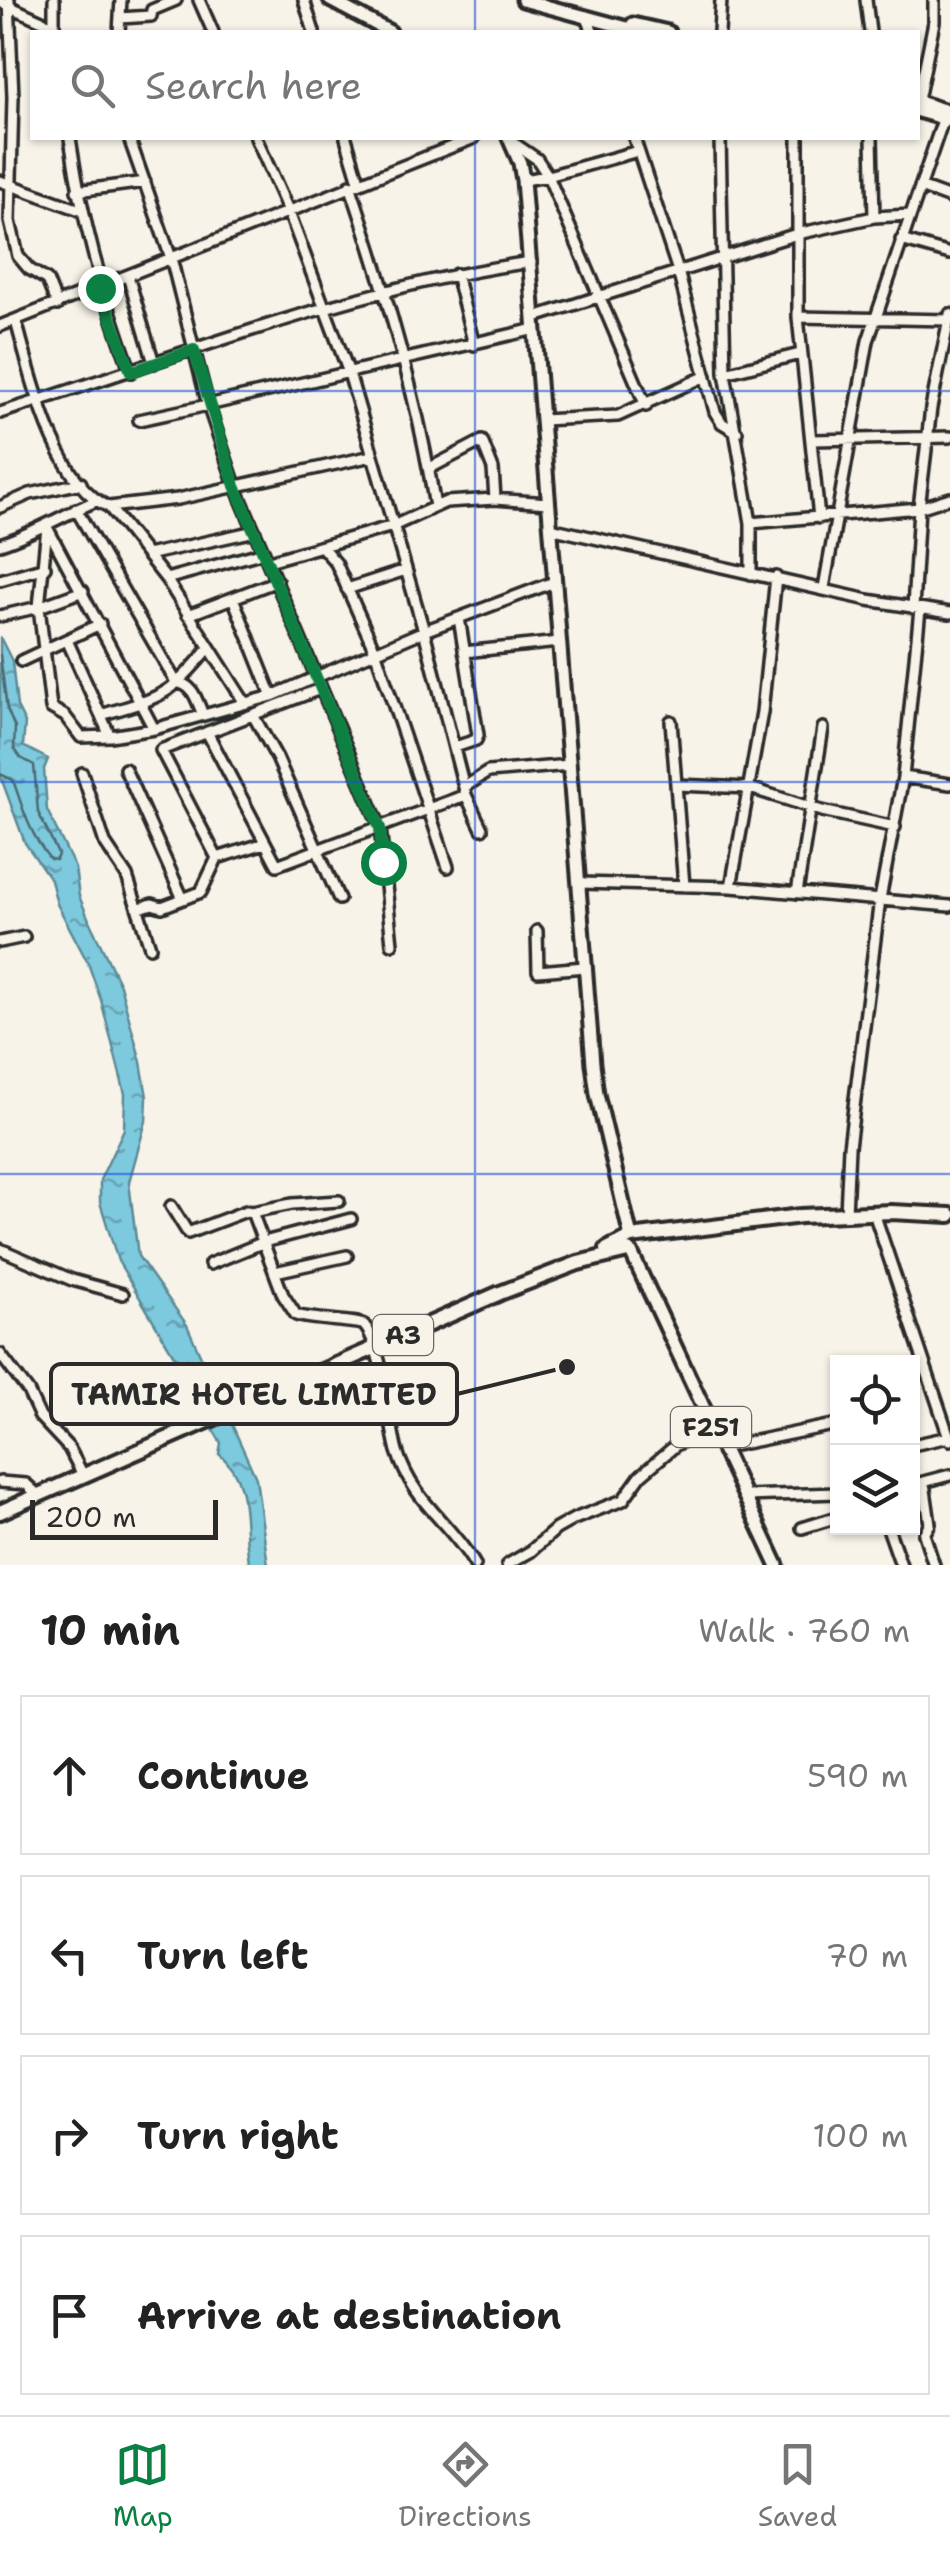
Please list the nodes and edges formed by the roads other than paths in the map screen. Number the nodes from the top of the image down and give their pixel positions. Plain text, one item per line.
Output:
1 (54, 0) edge
2 (120, 0) edge
3 (176, 0) edge
4 (199, 0) edge
5 (304, 0) edge
6 (330, 0) edge
7 (523, 0) edge
8 (722, 0) edge
9 (866, 0) edge
10 (934, 0) edge
11 (0, 2) edge
12 (10, 3) edge
13 (545, 3) edge
14 (120, 18) junction
15 (588, 25) edge
16 (54, 30) edge
17 (119, 30) edge
18 (212, 30) edge
19 (313, 30) edge
20 (386, 30) edge
21 (627, 30) edge
22 (660, 30) edge
23 (718, 30) edge
24 (870, 30) edge
25 (920, 91) edge
26 (920, 102) edge
27 (920, 111) edge
28 (948, 116) edge
29 (70, 140) edge
30 (131, 140) edge
31 (257, 140) edge
32 (346, 140) edge
33 (469, 140) edge
34 (510, 140) edge
35 (636, 140) edge
36 (720, 140) edge
37 (798, 140) edge
38 (872, 140) edge
39 (638, 150) junction
40 (548, 176) junction
41 (523, 180) junction
42 (5, 182) edge
43 (145, 182) junction
44 (354, 183) junction
45 (920, 187) junction
46 (77, 191) junction
47 (950, 198) edge
48 (80, 210) junction
49 (288, 210) junction
50 (910, 215) junction
51 (874, 216) junction
52 (5, 222) edge
53 (798, 234) junction
54 (901, 240) junction
55 (950, 254) edge
56 (171, 258) junction
57 (724, 258) junction
58 (531, 262) junction
59 (678, 271) junction
60 (456, 274) junction
61 (128, 276) junction
62 (100, 288) junction
63 (383, 292) junction
64 (598, 299) junction
65 (57, 305) junction
66 (325, 307) junction
67 (876, 316) junction
68 (798, 317) junction
69 (949, 318) edge
70 (16, 321) junction
71 (535, 323) junction
72 (0, 326) edge
73 (474, 345) junction
74 (194, 350) junction
75 (800, 354) junction
76 (401, 361) junction
77 (154, 364) junction
78 (131, 372) junction
79 (349, 373) junction
80 (725, 373) junction
81 (950, 374) edge
82 (937, 375) junction
83 (706, 376) junction
84 (39, 401) junction
85 (208, 406) junction
86 (646, 406) junction
87 (0, 413) edge
88 (139, 420) dead end
89 (542, 420) junction
90 (737, 432) junction
91 (950, 437) edge
92 (928, 438) junction
93 (813, 440) junction
94 (848, 440) junction
95 (372, 456) junction
96 (430, 468) junction
97 (82, 483) junction
98 (235, 486) junction
99 (950, 498) edge
100 (494, 499) junction
101 (96, 501) junction
102 (548, 503) junction
103 (109, 507) junction
104 (435, 507) junction
105 (0, 508) edge
106 (920, 508) junction
107 (76, 509) junction
108 (836, 516) junction
109 (819, 518) junction
110 (751, 522) junction
111 (392, 526) junction
112 (47, 527) junction
113 (550, 528) junction
114 (255, 531) junction
115 (0, 544) edge
116 (322, 547) junction
117 (148, 556) junction
118 (267, 557) junction
119 (44, 566) junction
120 (406, 570) junction
121 (751, 574) junction
122 (776, 577) junction
123 (166, 579) junction
124 (0, 580) edge
125 (277, 581) junction
126 (554, 582) junction
127 (348, 588) junction
128 (824, 588) junction
129 (82, 591) junction
130 (232, 598) junction
131 (39, 607) junction
132 (917, 609) junction
133 (950, 614) edge
134 (188, 615) junction
135 (0, 616) edge
136 (458, 618) junction
137 (100, 624) junction
138 (424, 632) junction
139 (67, 640) junction
140 (559, 642) junction
141 (209, 648) junction
142 (45, 651) junction
143 (464, 652) junction
144 (376, 653) junction
145 (21, 661) dead end
146 (182, 682) junction
147 (318, 685) junction
148 (272, 696) junction
149 (141, 703) junction
150 (245, 703) junction
151 (101, 715) junction
152 (203, 715) junction
153 (253, 715) junction
154 (671, 720) dead end
155 (823, 728) dead end
156 (154, 729) junction
157 (207, 732) junction
158 (110, 736) junction
159 (455, 748) junction
160 (570, 765) junction
161 (126, 770) dead end
162 (82, 773) dead end
163 (904, 777) junction
164 (950, 784) edge
165 (677, 785) junction
166 (750, 788) junction
167 (466, 790) junction
168 (810, 804) junction
169 (429, 809) junction
170 (894, 827) junction
171 (380, 828) junction
172 (482, 828) dead end
173 (264, 843) junction
174 (320, 851) junction
175 (217, 858) junction
176 (448, 867) dead end
177 (580, 883) junction
178 (684, 886) junction
179 (731, 887) junction
180 (798, 893) junction
181 (182, 899) junction
182 (880, 899) junction
183 (339, 900) dead end
184 (950, 906) edge
185 (140, 908) junction
186 (537, 931) dead end
187 (24, 937) dead end
188 (0, 942) edge
189 (392, 944) dead end
190 (150, 946) dead end
191 (586, 967) junction
192 (339, 1202) dead end
193 (171, 1206) dead end
194 (252, 1212) junction
195 (874, 1212) junction
196 (846, 1214) junction
197 (950, 1215) edge
198 (351, 1219) dead end
199 (264, 1242) junction
200 (633, 1245) junction
201 (0, 1250) edge
202 (348, 1256) dead end
203 (210, 1264) dead end
204 (275, 1272) junction
205 (124, 1294) dead end
206 (375, 1346) junction
207 (1, 1358) edge
208 (711, 1426) junction
209 (830, 1426) edge
210 (949, 1439) edge
211 (920, 1444) edge
212 (720, 1448) junction
213 (82, 1475) junction
214 (950, 1476) edge
215 (0, 1482) edge
216 (924, 1483) junction
217 (920, 1484) edge
218 (830, 1493) edge
219 (38, 1495) junction
220 (745, 1496) junction
221 (0, 1512) edge
222 (830, 1519) edge
223 (802, 1528) dead end
224 (890, 1535) edge
225 (475, 1565) edge
226 (507, 1565) edge
227 (777, 1565) edge
228 (901, 1565) edge
229 (934, 1565) edge

1 - 16 street
2 - 14 street
3 - 14 street
4 - 18 street
5 - 19 street
6 - 20 main road
7 - 13 main road
8 - 23 street
9 - 24 street
10 - 25 street
11 - 12 street
12 - 16 street
12 - 42 street
13 - 15 main road
14 - 17 street
15 - 21 main road
15 - 22 main road
26 - 28 main road
27 - 28 main road
28 - 45 street
29 - 46 street
30 - 43 street
31 - 49 street
32 - 44 street
33 - 44 street
34 - 40 street
34 - 41 main road
35 - 39 street
36 - 57 street
37 - 53 street
38 - 51 street
39 - 40 street
39 - 59 street
40 - 41 street
40 - 64 street
41 - 58 main road
42 - 48 street
42 - 52 street
43 - 46 street
43 - 56 street
44 - 49 street
44 - 63 street
45 - 47 street
45 - 50 street
46 - 48 street
48 - 62 street
49 - 56 street
49 - 66 street
50 - 51 street
50 - 54 street
51 - 53 street
52 - 65 street
53 - 57 street
53 - 68 street
54 - 55 street
54 - 67 street
56 - 61 street
56 - 74 street
57 - 59 street
57 - 80 street
58 - 60 street
58 - 71 main road
59 - 64 street
59 - 83 street
60 - 63 street
60 - 73 street
61 - 62 street
61 - 77 street
62 - 65 street
62 - 78 street
63 - 66 street
63 - 76 street
64 - 71 street
64 - 86 street
65 - 70 street
66 - 74 street
66 - 79 street
67 - 68 street
67 - 69 street
67 - 94 street
68 - 75 street
69 - 82 street
70 - 72 street
70 - 84 street
71 - 73 street
71 - 89 main road
73 - 76 street
74 - 77 street
74 - 85 street
75 - 80 street
75 - 93 street
76 - 79 street
76 - 96 street
77 - 78 street
78 - 84 street
79 - 85 street
79 - 95 street
80 - 90 street
81 - 82 street
82 - 92 street
83 - 86 street
83 - 90 street
84 - 87 street
84 - 97 street
85 - 88 street
85 - 98 street
86 - 89 street
89 - 102 main road
90 - 110 street
91 - 92 street
92 - 94 street
92 - 106 street
93 - 94 street
93 - 109 street
94 - 108 street
95 - 98 street
95 - 111 street
96 - 100 street
96 - 104 street
97 - 101 street
97 - 105 street
98 - 103 street
98 - 114 street
99 - 106 street
100 - 102 street
100 - 104 street
101 - 103 street
101 - 107 street
102 - 113 main road
103 - 117 street
104 - 111 street
106 - 108 street
106 - 132 street
107 - 112 street
107 - 146 street
108 - 109 street
108 - 128 street
109 - 110 street
110 - 121 street
111 - 116 street
111 - 120 street
112 - 115 street
112 - 119 street
112 - 129 street
113 - 121 street
113 - 126 main road
114 - 117 street
114 - 118 street
116 - 118 street
116 - 127 street
117 - 123 street
118 - 123 street
118 - 125 street
119 - 124 street
119 - 131 street
120 - 127 street
120 - 138 street
121 - 122 street
122 - 128 street
122 - 166 street
123 - 134 street
125 - 130 street
125 - 147 street
126 - 136 street
126 - 140 main road
127 - 144 street
128 - 132 street
129 - 131 street
129 - 137 street
130 - 134 street
130 - 148 street
131 - 135 street
131 - 142 street
132 - 133 street
132 - 163 street
134 - 141 street
136 - 138 street
136 - 143 street
137 - 139 street
137 - 149 street
138 - 144 street
138 - 159 street
139 - 142 street
139 - 151 street
140 - 143 street
140 - 160 main road
141 - 146 street
141 - 150 street
142 - 145 street
142 - 158 street
143 - 159 street
144 - 147 street
144 - 169 street
146 - 149 street
146 - 152 street
147 - 148 street
147 - 153 street
147 - 171 street
148 - 150 street
149 - 151 street
149 - 156 street
150 - 152 street
151 - 158 street
152 - 156 street
153 - 157 street
153 - 174 street
154 - 165 street
155 - 168 street
156 - 158 street
157 - 173 street
157 - 175 street
159 - 167 street
160 - 167 street
160 - 177 main road
161 - 181 street
162 - 185 street
163 - 164 street
163 - 170 street
165 - 166 street
165 - 178 street
166 - 168 street
166 - 179 street
167 - 169 street
167 - 172 street
168 - 170 street
168 - 180 street
169 - 171 street
169 - 176 street
170 - 182 street
171 - 174 street
171 - 189 street
173 - 174 street
173 - 175 street
174 - 183 street
175 - 181 street
177 - 178 street
177 - 191 main road
178 - 179 street
179 - 180 street
180 - 182 street
181 - 185 street
182 - 184 street
182 - 196 street
185 - 190 street
186 - 191 street
187 - 188 street
191 - 200 main road
192 - 194 street
193 - 194 street
194 - 199 street
195 - 196 highway, A3
195 - 197 highway, A3
195 - 210 street
196 - 200 highway, A3
198 - 199 street
199 - 203 street
199 - 204 street
200 - 206 highway, A3
200 - 208 main road, F251
201 - 205 street
202 - 204 street
204 - 206 street
206 - 213 highway, A3
206 - 225 street
207 - 213 street
208 - 212 main road, F251
208 - 226 street
209 - 212 street
210 - 211 street
212 - 220 main road, F251
213 - 219 highway, A3
214 - 216 street
215 - 219 street
216 - 217 street
216 - 229 street
218 - 220 street
219 - 221 highway, A3
220 - 227 main road, F251
222 - 223 street
224 - 228 street

